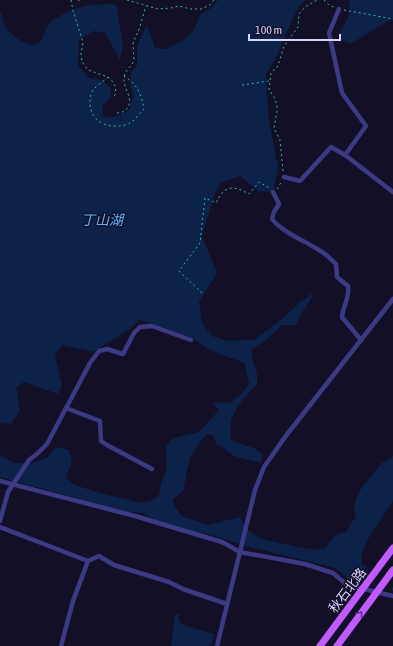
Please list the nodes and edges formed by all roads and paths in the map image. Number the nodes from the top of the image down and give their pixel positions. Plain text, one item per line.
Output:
1 (72, 0) edge
2 (78, 0) edge
3 (83, 0) edge
4 (127, 0) edge
5 (140, 0) edge
6 (214, 0) edge
7 (317, 0) edge
8 (324, 0) edge
9 (140, 4) junction
10 (146, 6) junction
11 (339, 9) junction
12 (393, 19) edge
13 (124, 76) junction
14 (108, 77) junction
15 (270, 81) junction
16 (242, 85) dead end
17 (112, 98) dead end
18 (117, 113) dead end
19 (345, 155) junction
20 (284, 177) junction
21 (273, 191) junction
22 (393, 192) edge
23 (202, 293) dead end
24 (393, 299) edge
25 (191, 340) dead end
26 (361, 340) junction
27 (66, 408) junction
28 (152, 469) dead end
29 (0, 481) edge
30 (13, 484) junction
31 (0, 521) edge
32 (0, 527) edge
33 (393, 548) edge
34 (240, 552) junction
35 (88, 561) junction
36 (393, 570) edge
37 (393, 596) edge
38 (227, 604) junction
39 (61, 646) edge
40 (218, 646) edge
41 (320, 646) edge
42 (337, 646) edge

1 - 14 path
2 - 3 path
4 - 9 path
5 - 9 path
6 - 10 path
7 - 15 path
8 - 11 path
9 - 10 path
10 - 13 path
11 - 12 path
11 - 19 street
13 - 14 path
13 - 18 path
14 - 17 path
15 - 16 path
15 - 20 path
19 - 20 street
19 - 22 street
20 - 21 path
21 - 23 path
21 - 26 street
24 - 26 street
25 - 27 street
26 - 34 street
27 - 28 street
27 - 30 street
29 - 30 street
30 - 31 street
30 - 34 street
32 - 35 street
33 - 41 main road, 秋石北路
34 - 37 street
34 - 38 street
35 - 38 street
35 - 39 street
42 -> 36 main road, 秋石北路
38 - 40 street

